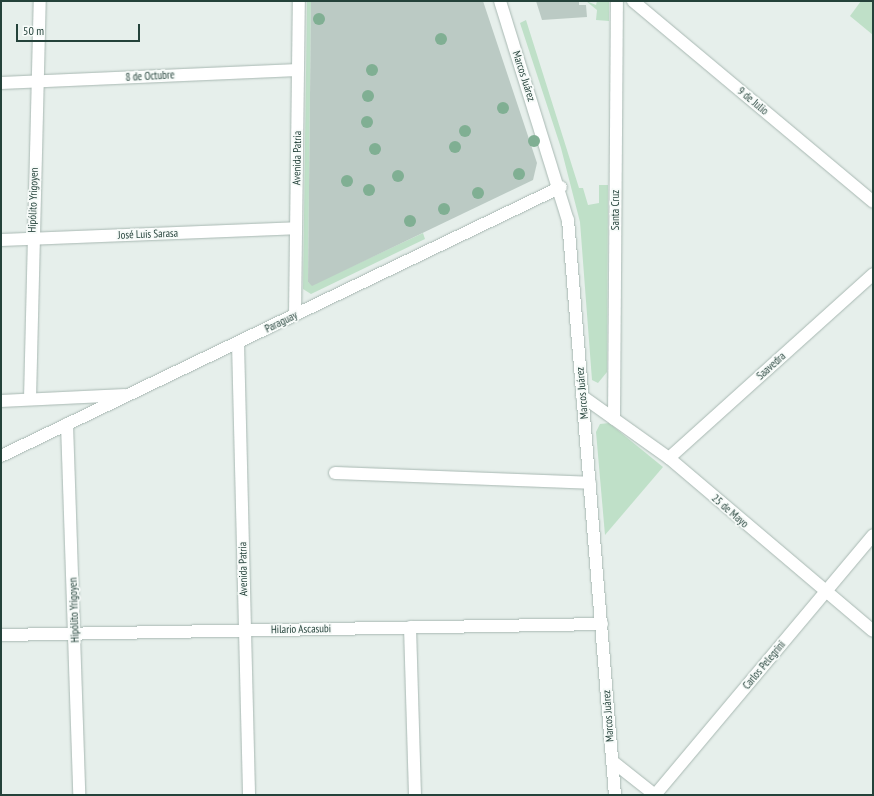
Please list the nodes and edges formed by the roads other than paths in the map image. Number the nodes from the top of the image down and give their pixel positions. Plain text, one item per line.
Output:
1 (40, 1) edge
2 (299, 1) edge
3 (500, 1) edge
4 (617, 1) edge
5 (633, 1) edge
6 (298, 70) junction
7 (37, 81) junction
8 (1, 83) edge
9 (561, 187) junction
10 (873, 202) edge
11 (296, 228) junction
12 (31, 239) junction
13 (1, 240) edge
14 (873, 274) edge
15 (295, 315) junction
16 (238, 342) junction
17 (130, 394) junction
18 (582, 396) junction
19 (30, 399) junction
20 (1, 400) edge
21 (614, 419) junction
22 (68, 424) junction
23 (1, 456) edge
24 (669, 458) junction
25 (334, 473) dead end
26 (590, 483) junction
27 (873, 535) edge
28 (825, 592) junction
29 (602, 624) junction
30 (410, 627) junction
31 (245, 630) junction
32 (873, 631) edge
33 (75, 634) junction
34 (1, 635) edge
35 (612, 761) junction
36 (79, 795) edge
37 (249, 795) edge
38 (415, 795) edge
39 (614, 795) edge
40 (655, 795) edge

1 - 7 street, Hipólito Yrigoyen
2 - 6 street, Avenida Patria
3 - 9 street, Marcos Juárez
4 - 21 street, Santa Cruz
5 - 10 street, 9 de Julio
6 - 7 street, 8 de Octubre
6 - 11 street, Avenida Patria
7 - 8 street, 8 de Octubre
7 - 12 street, Hipólito Yrigoyen
9 - 15 street, Paraguay
9 - 18 street, Marcos Juárez
11 - 12 street, José Luis Sarasa
11 - 15 street, Avenida Patria
12 - 13 street, José Luis Sarasa
12 - 19 street, Hipólito Yrigoyen
14 - 24 street, Saavedra
15 - 16 street, Paraguay
16 - 17 street, Paraguay
16 - 31 street, Avenida Patria
17 - 19 street
17 - 22 street, Paraguay
18 - 21 street, 25 de Mayo
18 - 26 street, Marcos Juárez
19 - 20 street
21 - 24 street, 25 de Mayo
22 - 23 street, Paraguay
22 - 33 street, Hipólito Yrigoyen
24 - 28 street, 25 de Mayo
25 - 26 street
26 - 29 street, Marcos Juárez
27 - 28 street, Carlos Pelegrini
28 - 32 street, 25 de Mayo
28 - 40 street, Carlos Pelegrini
29 - 30 street, Hilario Ascasubi
29 - 35 street, Marcos Juárez
30 - 31 street, Hilario Ascasubi
30 - 38 street
31 - 33 street, Hilario Ascasubi
31 - 37 street, Avenida Patria
33 - 34 street, Hilario Ascasubi
33 - 36 street, Hipólito Yrigoyen
35 - 39 street, Marcos Juárez
35 - 40 street

